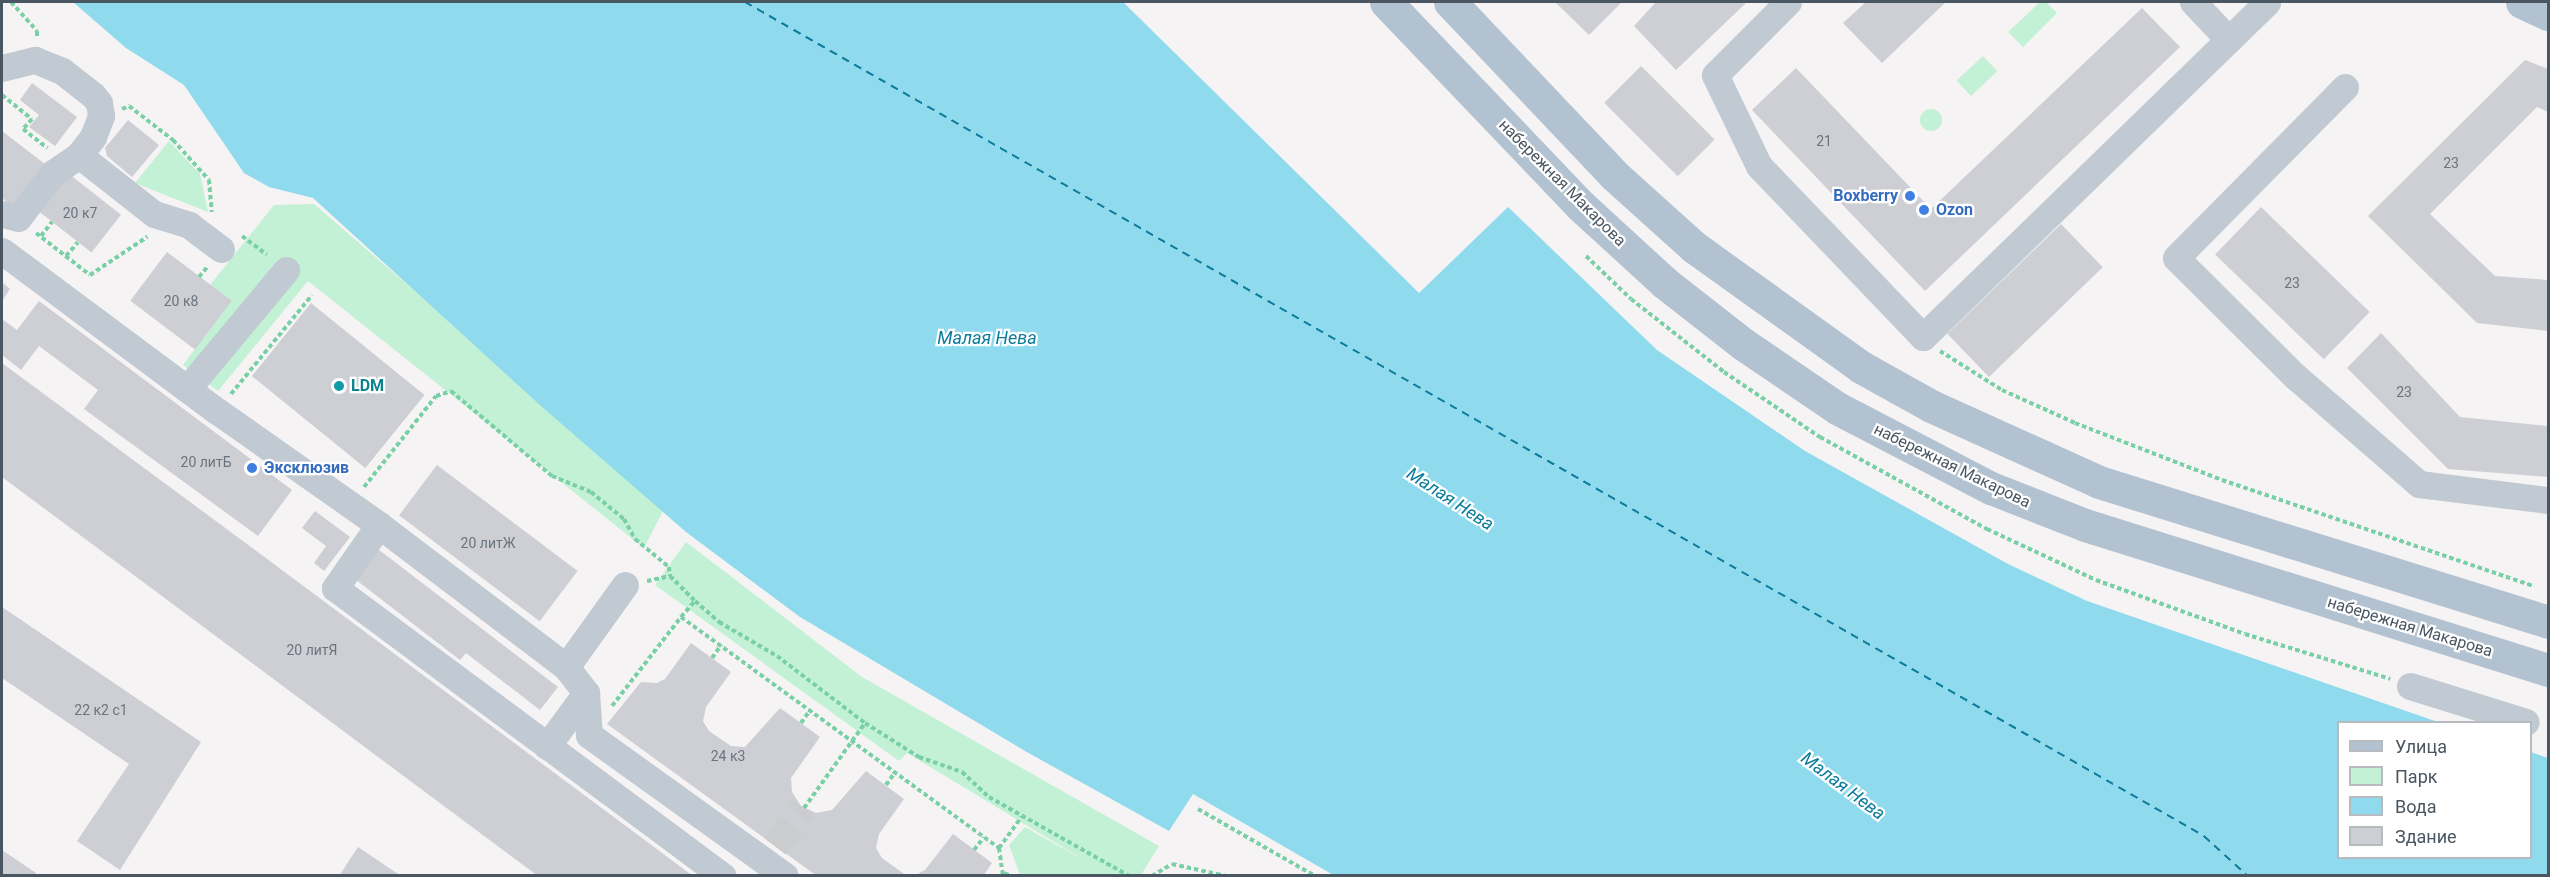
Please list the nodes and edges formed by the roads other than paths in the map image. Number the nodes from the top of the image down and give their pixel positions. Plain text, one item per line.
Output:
1 (1386, 2) edge
2 (1450, 2) edge
3 (1788, 2) edge
4 (2193, 2) edge
5 (2267, 2) edge
6 (2522, 2) edge
7 (2548, 14) edge
8 (2229, 40) junction
9 (2, 68) edge
10 (2345, 87) dead end
11 (73, 159) junction
12 (7, 217) edge
13 (213, 243) road end
14 (2, 251) edge
15 (286, 270) road end
16 (187, 389) junction
17 (2548, 500) edge
18 (379, 525) junction
19 (625, 585) dead end
20 (2548, 622) edge
21 (566, 667) junction
22 (2548, 669) edge
23 (2410, 686) dead end
24 (586, 693) junction
25 (2522, 721) edge
26 (2532, 724) edge
27 (2548, 729) edge
28 (547, 746) junction
29 (774, 861) edge
30 (723, 876) edge

1 - 22 main road, набережная Макарова
2 - 20 main road
3 - 8 lane
4 - 8 lane
5 - 8 lane
6 - 7 main road
9 - 11 lane
10 - 17 lane
11 - 12 lane
11 - 13 lane
14 - 16 lane
15 - 16 lane
16 - 18 lane
18 - 21 lane
18 - 28 lane
19 - 21 lane
21 - 24 lane
23 - 25 lane
24 - 28 lane
24 - 29 lane
26 - 27 lane
28 - 30 lane

